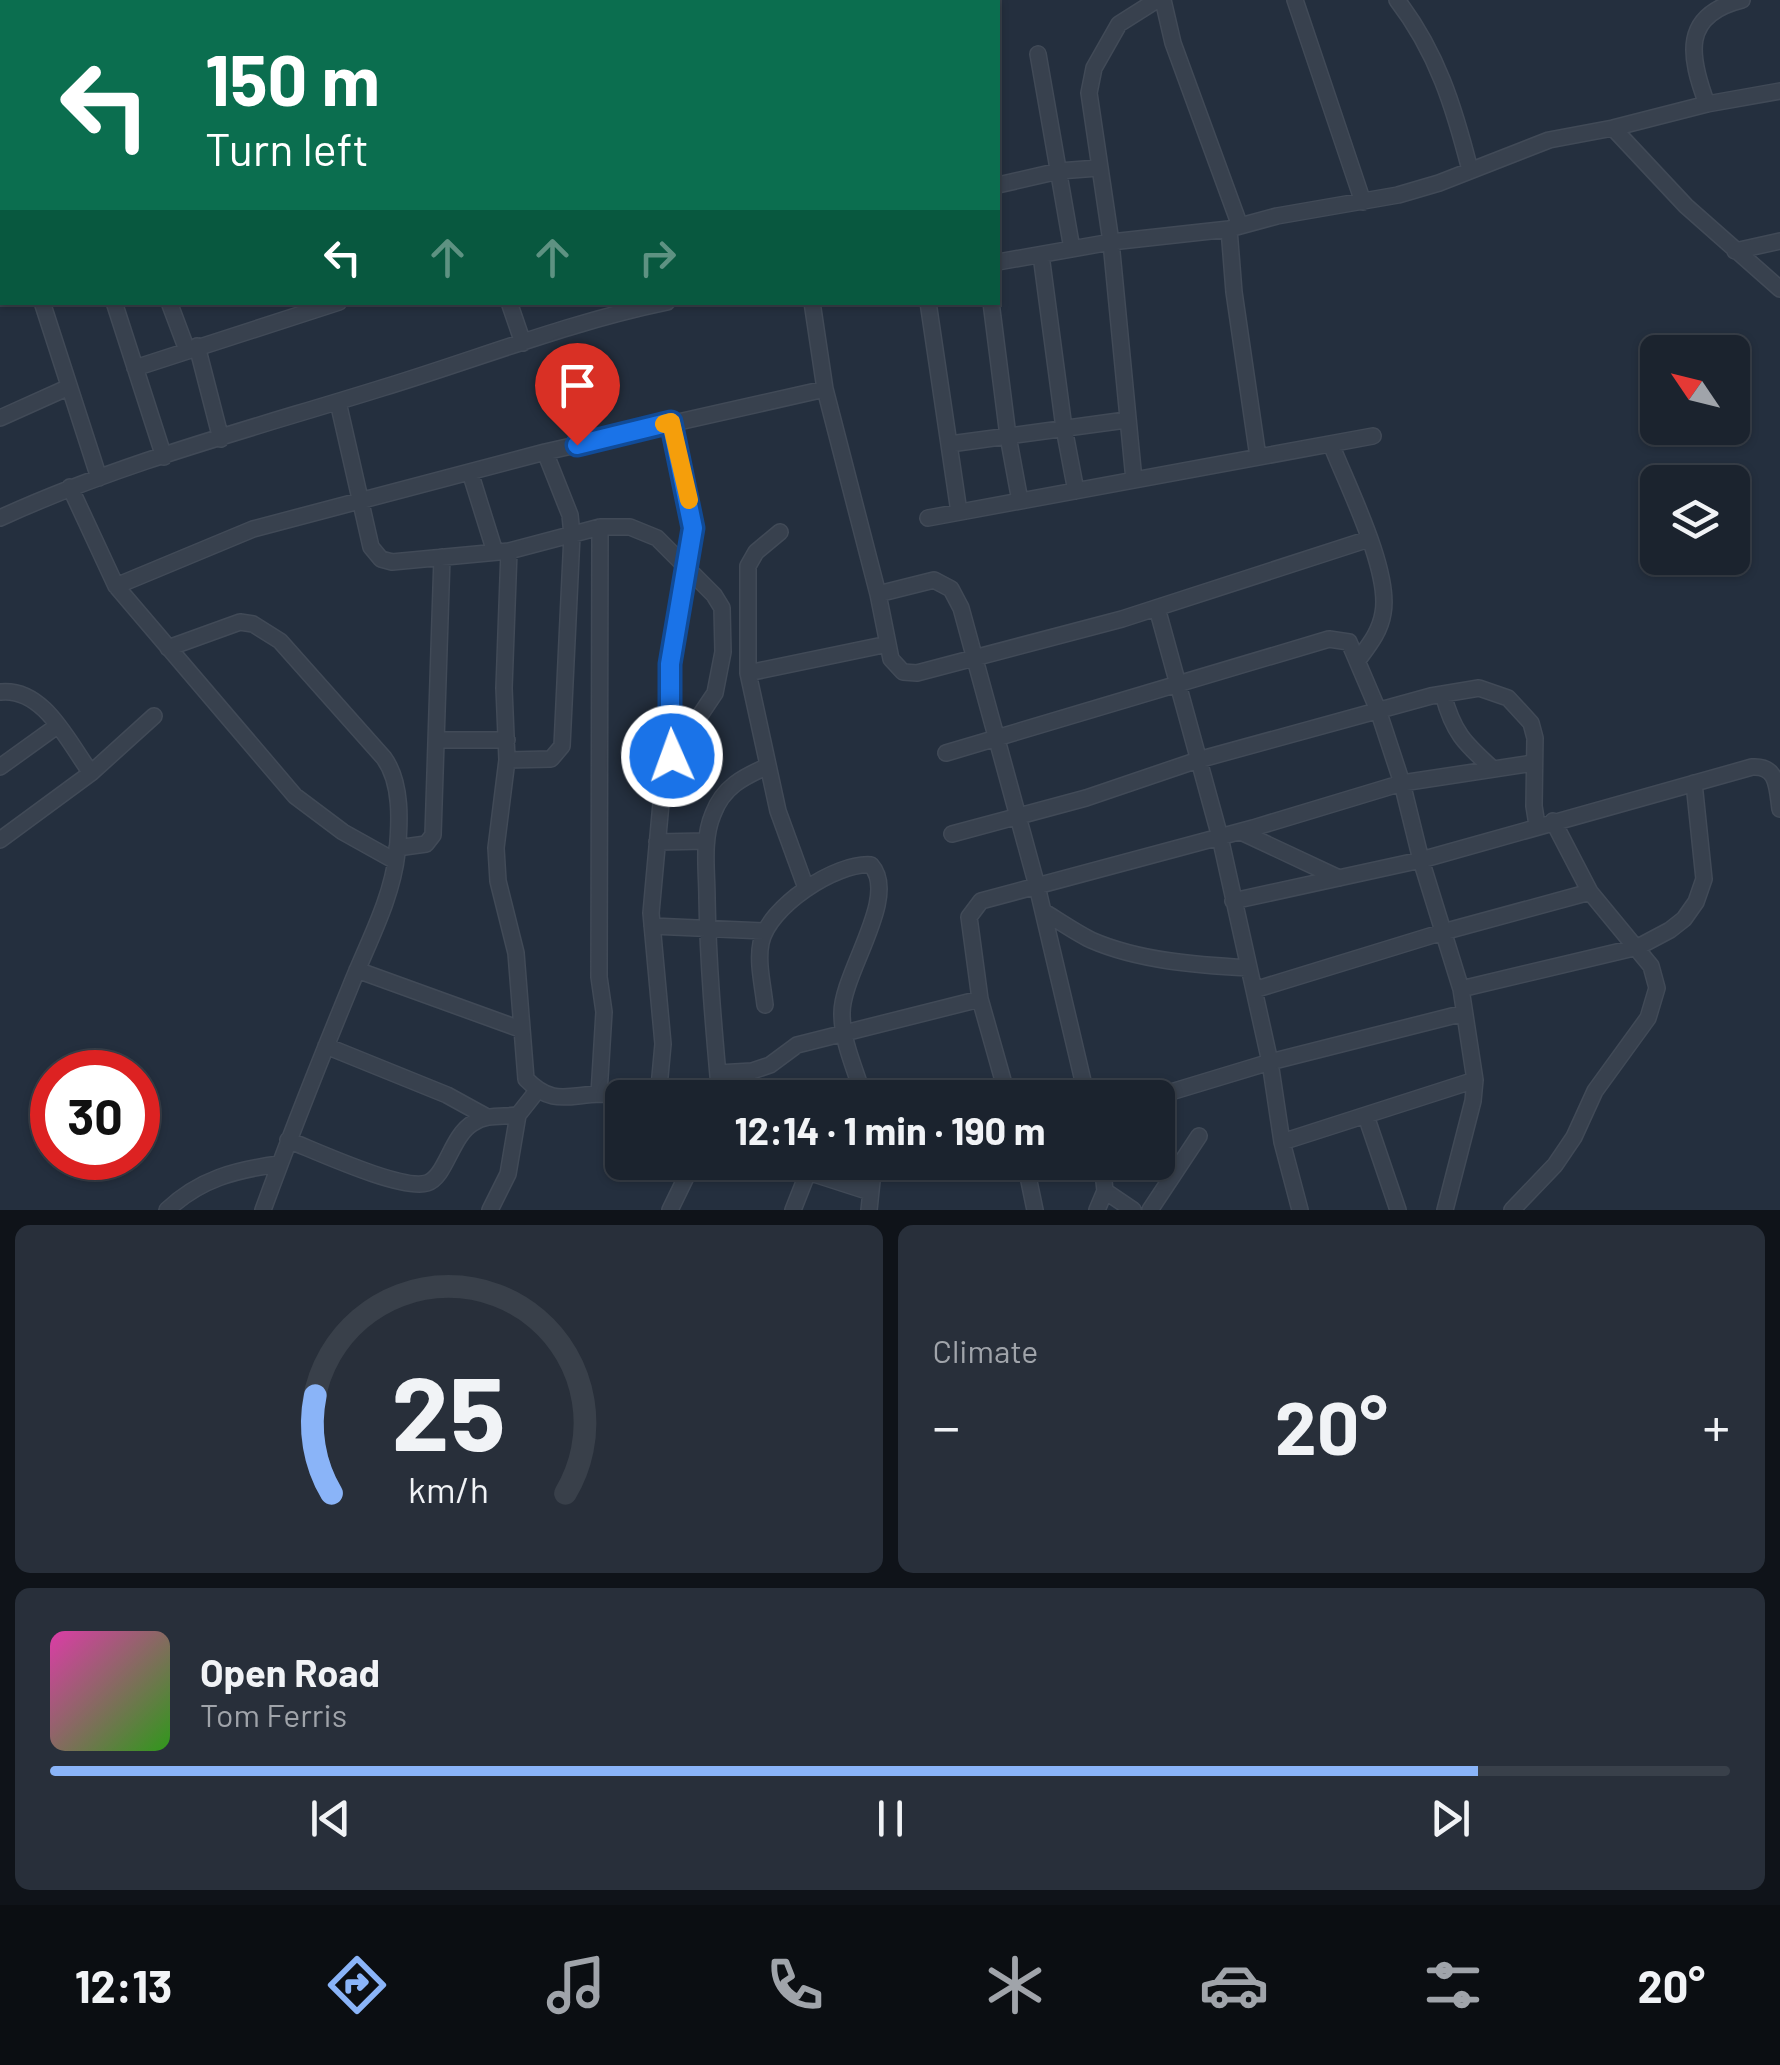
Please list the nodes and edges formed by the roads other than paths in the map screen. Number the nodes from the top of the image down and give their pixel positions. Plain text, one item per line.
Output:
1 (1160, 0) edge
2 (1295, 0) edge
3 (1397, 0) edge
4 (1742, 0) edge
5 (1038, 54) dead end
6 (1780, 91) edge
7 (1706, 104) junction
8 (1613, 128) junction
9 (1098, 168) junction
10 (1470, 170) junction
11 (1058, 171) junction
12 (1000, 185) edge
13 (1363, 202) junction
14 (1234, 228) junction
15 (1780, 241) edge
16 (1111, 242) junction
17 (1072, 249) junction
18 (1736, 251) junction
19 (1040, 254) junction
20 (1000, 262) edge
21 (1780, 289) edge
22 (43, 305) edge
23 (115, 305) edge
24 (170, 305) edge
25 (329, 305) edge
26 (510, 305) edge
27 (654, 305) edge
28 (812, 305) edge
29 (928, 305) edge
30 (991, 305) edge
31 (523, 342) junction
32 (192, 348) junction
33 (135, 368) junction
34 (68, 386) junction
35 (825, 389) junction
36 (338, 402) junction
37 (0, 418) edge
38 (1126, 420) junction
39 (671, 422) junction
40 (1064, 428) junction
41 (1008, 436) junction
42 (1372, 436) dead end
43 (221, 439) junction
44 (950, 444) junction
45 (1331, 444) junction
46 (545, 452) junction
47 (164, 456) junction
48 (1258, 458) junction
49 (470, 472) junction
50 (99, 478) junction
51 (1134, 480) junction
52 (70, 487) junction
53 (1076, 490) junction
54 (361, 500) junction
55 (1020, 501) junction
56 (959, 512) junction
57 (0, 518) edge
58 (928, 518) dead end
59 (600, 527) junction
60 (780, 532) dead end
61 (572, 535) junction
62 (1368, 539) junction
63 (502, 552) junction
64 (442, 557) junction
65 (687, 566) junction
66 (116, 586) junction
67 (878, 594) junction
68 (1156, 608) junction
69 (888, 644) junction
70 (168, 648) junction
71 (973, 658) junction
72 (1358, 660) junction
73 (748, 673) junction
74 (1178, 682) junction
75 (0, 692) edge
76 (1442, 694) junction
77 (1378, 710) junction
78 (154, 716) dead end
79 (57, 726) junction
80 (994, 739) junction
81 (436, 740) junction
82 (507, 740) junction
83 (679, 746) junction
84 (946, 753) dead end
85 (506, 760) junction
86 (1198, 760) junction
87 (1533, 763) junction
88 (768, 766) junction
89 (0, 767) edge
90 (1493, 769) junction
91 (91, 773) junction
92 (1402, 783) junction
93 (1694, 783) junction
94 (1780, 808) edge
95 (1017, 816) junction
96 (1545, 823) junction
97 (1241, 832) junction
98 (952, 834) dead end
99 (1220, 837) junction
100 (0, 840) edge
101 (706, 841) junction
102 (658, 842) junction
103 (396, 854) junction
104 (1421, 860) junction
105 (1339, 878) junction
106 (1037, 886) junction
107 (806, 888) junction
108 (1590, 892) junction
109 (1233, 901) junction
110 (1044, 911) junction
111 (652, 926) junction
112 (708, 928) junction
113 (766, 931) junction
114 (1443, 932) junction
115 (1638, 947) junction
116 (1249, 968) junction
117 (357, 970) junction
118 (1462, 989) junction
119 (1254, 990) junction
120 (980, 999) junction
121 (765, 1006) dead end
122 (1464, 1013) junction
123 (520, 1029) junction
124 (844, 1032) junction
125 (326, 1046) junction
126 (1270, 1062) junction
127 (718, 1073) junction
128 (660, 1080) edge
129 (719, 1080) edge
130 (859, 1080) edge
131 (1003, 1080) edge
132 (1082, 1080) edge
133 (1475, 1080) junction
134 (537, 1090) junction
135 (1175, 1091) edge
136 (599, 1094) junction
137 (605, 1095) edge
138 (518, 1115) junction
139 (1366, 1116) junction
140 (487, 1117) junction
141 (1199, 1136) dead end
142 (288, 1140) junction
143 (1282, 1142) junction
144 (280, 1164) junction
145 (684, 1180) edge
146 (805, 1180) edge
147 (833, 1180) edge
148 (872, 1180) edge
149 (1029, 1180) edge
150 (1104, 1180) edge
151 (1105, 1191) junction
152 (870, 1192) junction
153 (167, 1210) edge
154 (263, 1210) edge
155 (490, 1210) edge
156 (670, 1210) edge
157 (793, 1210) edge
158 (869, 1210) edge
159 (1036, 1210) edge
160 (1097, 1210) edge
161 (1133, 1210) edge
162 (1150, 1210) edge
163 (1300, 1210) edge
164 (1398, 1210) edge
165 (1445, 1210) edge
166 (1512, 1210) edge

1 - 9 street
1 - 14 street
2 - 13 street
3 - 10 street
4 - 7 street
5 - 11 street
6 - 7 street
7 - 8 street
8 - 10 street
8 - 18 street
9 - 11 street
9 - 16 street
10 - 13 street
11 - 12 street
11 - 17 street
13 - 14 street
14 - 16 street
14 - 48 street
15 - 18 street
16 - 17 street
16 - 38 street
17 - 19 street
18 - 21 street
19 - 20 street
19 - 40 street
22 - 34 street
23 - 33 street
24 - 32 street
25 - 32 street
26 - 31 street
27 - 31 street
28 - 35 street
29 - 44 street
30 - 41 street
31 - 36 street
32 - 33 street
32 - 43 street
33 - 47 street
34 - 37 street
34 - 50 street
35 - 39 street
35 - 67 street
36 - 43 street
36 - 54 street
38 - 40 street
38 - 51 street
39 - 46 street
39 - 65 street
40 - 41 street
40 - 53 street
41 - 44 street
41 - 55 street
42 - 45 street
43 - 47 street
44 - 56 street
45 - 48 street
45 - 62 street
46 - 49 street
46 - 61 street
47 - 50 street
48 - 51 street
49 - 54 street
49 - 63 street
50 - 52 street
51 - 53 street
52 - 57 street
52 - 66 street
53 - 55 street
54 - 64 street
54 - 66 street
55 - 56 street
56 - 58 street
59 - 61 street
59 - 65 street
59 - 136 street
60 - 73 street
61 - 63 street
61 - 85 street
62 - 68 street
62 - 72 street
63 - 64 street
63 - 82 street
64 - 81 street
65 - 83 street
65 - 83 street
66 - 70 street
67 - 69 street
67 - 71 street
68 - 71 street
68 - 74 street
69 - 71 street
69 - 73 street
70 - 103 street
70 - 103 street
71 - 80 street
72 - 74 street
72 - 77 street
73 - 88 street
74 - 80 street
74 - 86 street
75 - 79 street
76 - 77 street
76 - 87 street
76 - 90 street
77 - 86 street
77 - 92 street
78 - 91 street
79 - 89 street
79 - 91 street
80 - 84 street
80 - 95 street
81 - 82 street
81 - 103 street
82 - 85 street
83 - 102 street
85 - 123 street
86 - 95 street
86 - 99 street
87 - 90 street
87 - 96 street
88 - 101 street
88 - 107 street
90 - 92 street
91 - 100 street
92 - 97 street
92 - 104 street
93 - 94 street
93 - 96 street
93 - 115 street
95 - 98 street
95 - 106 street
96 - 104 street
96 - 108 street
97 - 99 street
97 - 105 street
99 - 106 street
99 - 109 street
101 - 102 street
101 - 112 street
102 - 111 street
103 - 117 street
104 - 105 street
104 - 114 street
105 - 109 street
106 - 110 street
106 - 120 street
107 - 113 street
107 - 124 street
108 - 114 street
108 - 115 street
109 - 116 street
110 - 116 street
110 - 132 street
111 - 112 street
111 - 128 street
112 - 113 street
112 - 127 street
113 - 121 street
114 - 118 street
114 - 119 street
115 - 118 street
115 - 166 street
116 - 119 street
117 - 123 street
117 - 125 street
118 - 122 street
119 - 126 street
120 - 124 street
120 - 131 street
122 - 126 street
122 - 133 street
123 - 134 street
124 - 127 street
124 - 130 street
125 - 140 street
125 - 142 street
126 - 135 street
126 - 143 street
127 - 129 street
133 - 139 street
133 - 165 street
134 - 136 street
134 - 138 street
136 - 137 street
138 - 140 street
138 - 155 street
139 - 143 street
139 - 164 street
140 - 142 street
141 - 162 street
142 - 144 street
143 - 163 street
144 - 153 street
144 - 154 street
145 - 156 street
146 - 157 street
147 - 152 street
148 - 152 street
149 - 159 street
150 - 151 street
151 - 160 street
151 - 161 street
152 - 158 street

